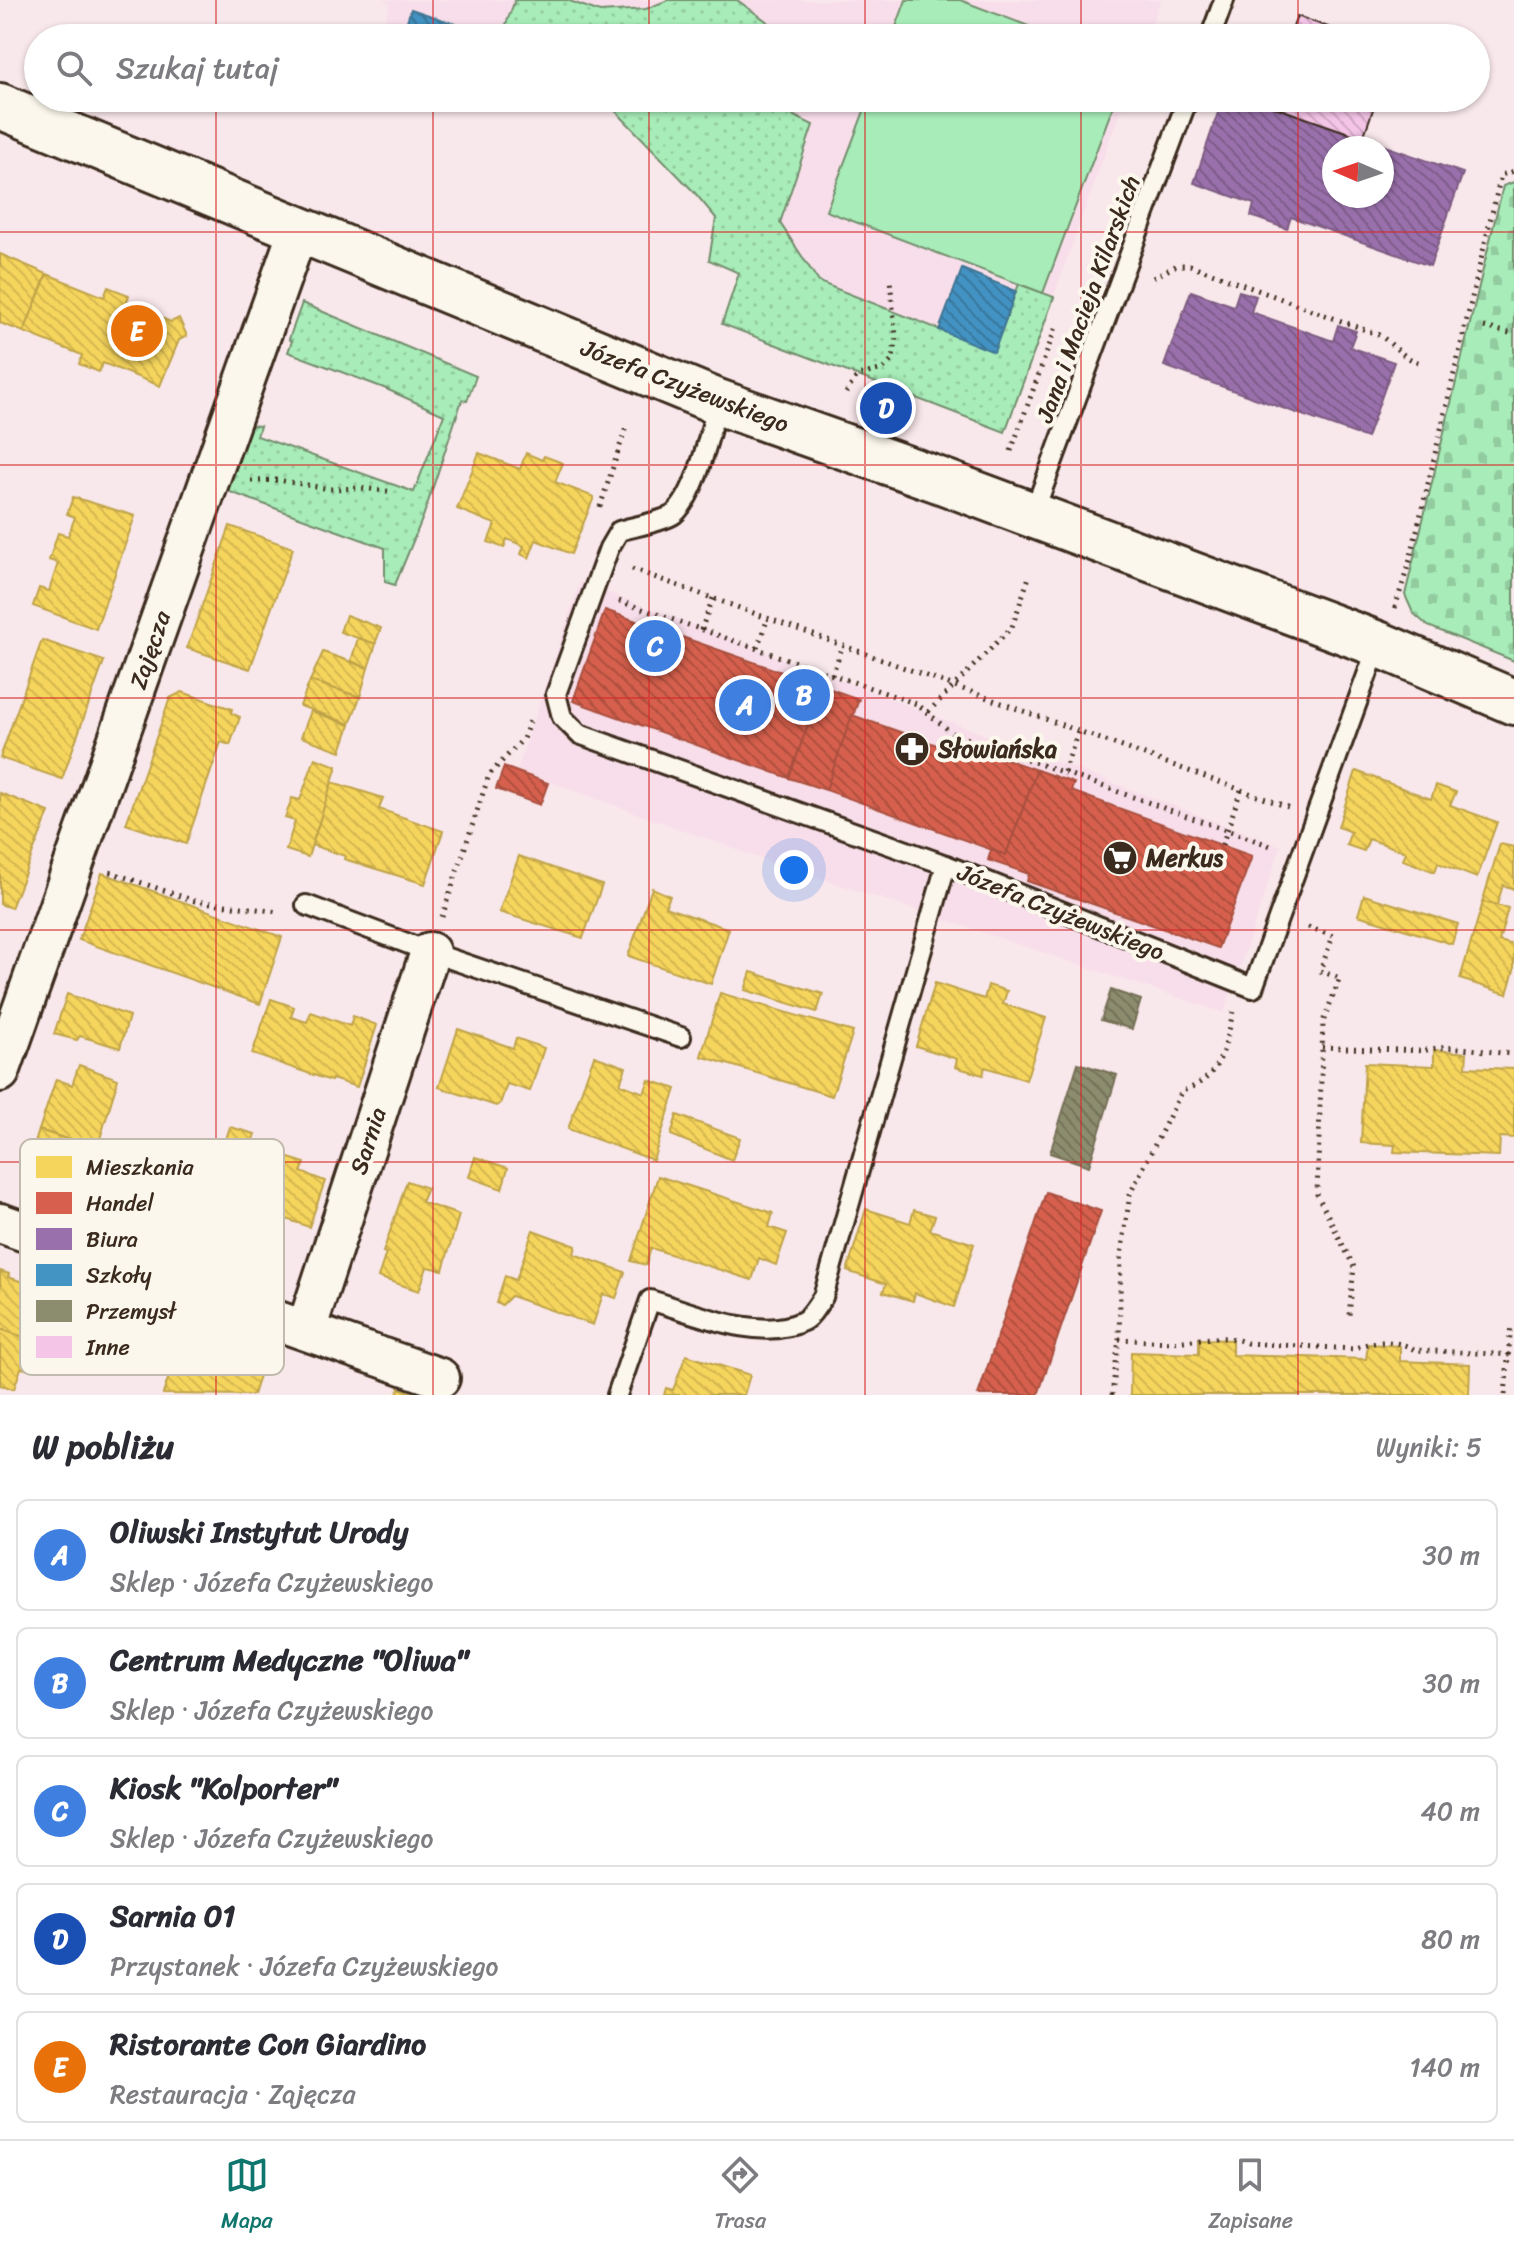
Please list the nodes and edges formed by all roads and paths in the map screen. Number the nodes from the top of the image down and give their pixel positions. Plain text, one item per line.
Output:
1 (1224, 0) edge
2 (1215, 24) edge
3 (0, 106) edge
4 (1183, 112) edge
5 (1514, 171) edge
6 (299, 228) junction
7 (890, 280) dead end
8 (1145, 284) dead end
9 (1057, 324) dead end
10 (1484, 327) dead end
11 (1514, 334) edge
12 (1421, 363) dead end
13 (846, 393) dead end
14 (718, 402) junction
15 (627, 424) dead end
16 (1011, 451) dead end
17 (207, 490) junction
18 (394, 492) dead end
19 (604, 494) dead end
20 (1032, 517) junction
21 (1030, 574) dead end
22 (592, 591) junction
23 (611, 598) junction
24 (713, 598) junction
25 (1397, 602) dead end
26 (768, 618) junction
27 (701, 630) junction
28 (1378, 644) junction
29 (843, 645) junction
30 (757, 648) junction
31 (832, 675) junction
32 (955, 686) junction
33 (1514, 702) edge
34 (928, 712) junction
35 (1078, 731) junction
36 (523, 739) dead end
37 (1064, 772) junction
38 (1241, 790) junction
39 (1299, 811) dead end
40 (1227, 830) junction
41 (1222, 845) dead end
42 (1285, 851) dead end
43 (76, 861) junction
44 (946, 865) junction
45 (306, 905) dead end
46 (324, 913) junction
47 (430, 952) junction
48 (1320, 971) dead end
49 (1240, 985) junction
50 (681, 1037) dead end
51 (1322, 1047) junction
52 (1514, 1054) edge
53 (0, 1072) edge
54 (0, 1223) edge
55 (20, 1230) edge
56 (1349, 1315) dead end
57 (284, 1322) edge
58 (1511, 1324) dead end
59 (306, 1330) junction
60 (1119, 1339) junction
61 (1511, 1355) edge
62 (440, 1378) dead end
63 (617, 1395) edge
64 (1112, 1395) edge
65 (1505, 1395) edge

1 - 2 lane
3 - 6 street, Józefa Czyżewskiego
4 - 20 lane, Jana i Macieja Kilarskich
5 - 25 path
6 - 14 street, Józefa Czyżewskiego
6 - 17 street, Zajęcza
7 - 13 path
8 - 12 path
9 - 16 path
10 - 11 path
14 - 20 street, Józefa Czyżewskiego
14 - 22 lane
15 - 19 path
17 - 18 path
17 - 43 street, Zajęcza
20 - 28 street, Józefa Czyżewskiego
21 - 32 path
22 - 23 path
22 - 44 lane
23 - 24 path
23 - 27 path
24 - 26 path
24 - 27 path
26 - 29 path
26 - 30 path
27 - 30 path
28 - 33 street, Józefa Czyżewskiego
28 - 49 lane
29 - 31 path
29 - 32 path
30 - 31 path
31 - 34 path
32 - 34 path
32 - 35 path
34 - 37 path
35 - 37 path
35 - 38 path
36 - 47 path
37 - 40 path
38 - 39 path
38 - 40 path
40 - 41 path
40 - 42 path
43 - 46 path
43 - 53 street, Zajęcza
44 - 49 lane, Józefa Czyżewskiego
44 - 63 lane, Józefa Czyżewskiego
45 - 46 lane
46 - 47 lane
47 - 50 lane
47 - 59 street, Sarnia
48 - 51 path
49 - 60 path
51 - 52 path
51 - 56 path
54 - 55 street
57 - 59 street
58 - 61 path
59 - 62 street
60 - 61 path
60 - 64 path
61 - 65 path

